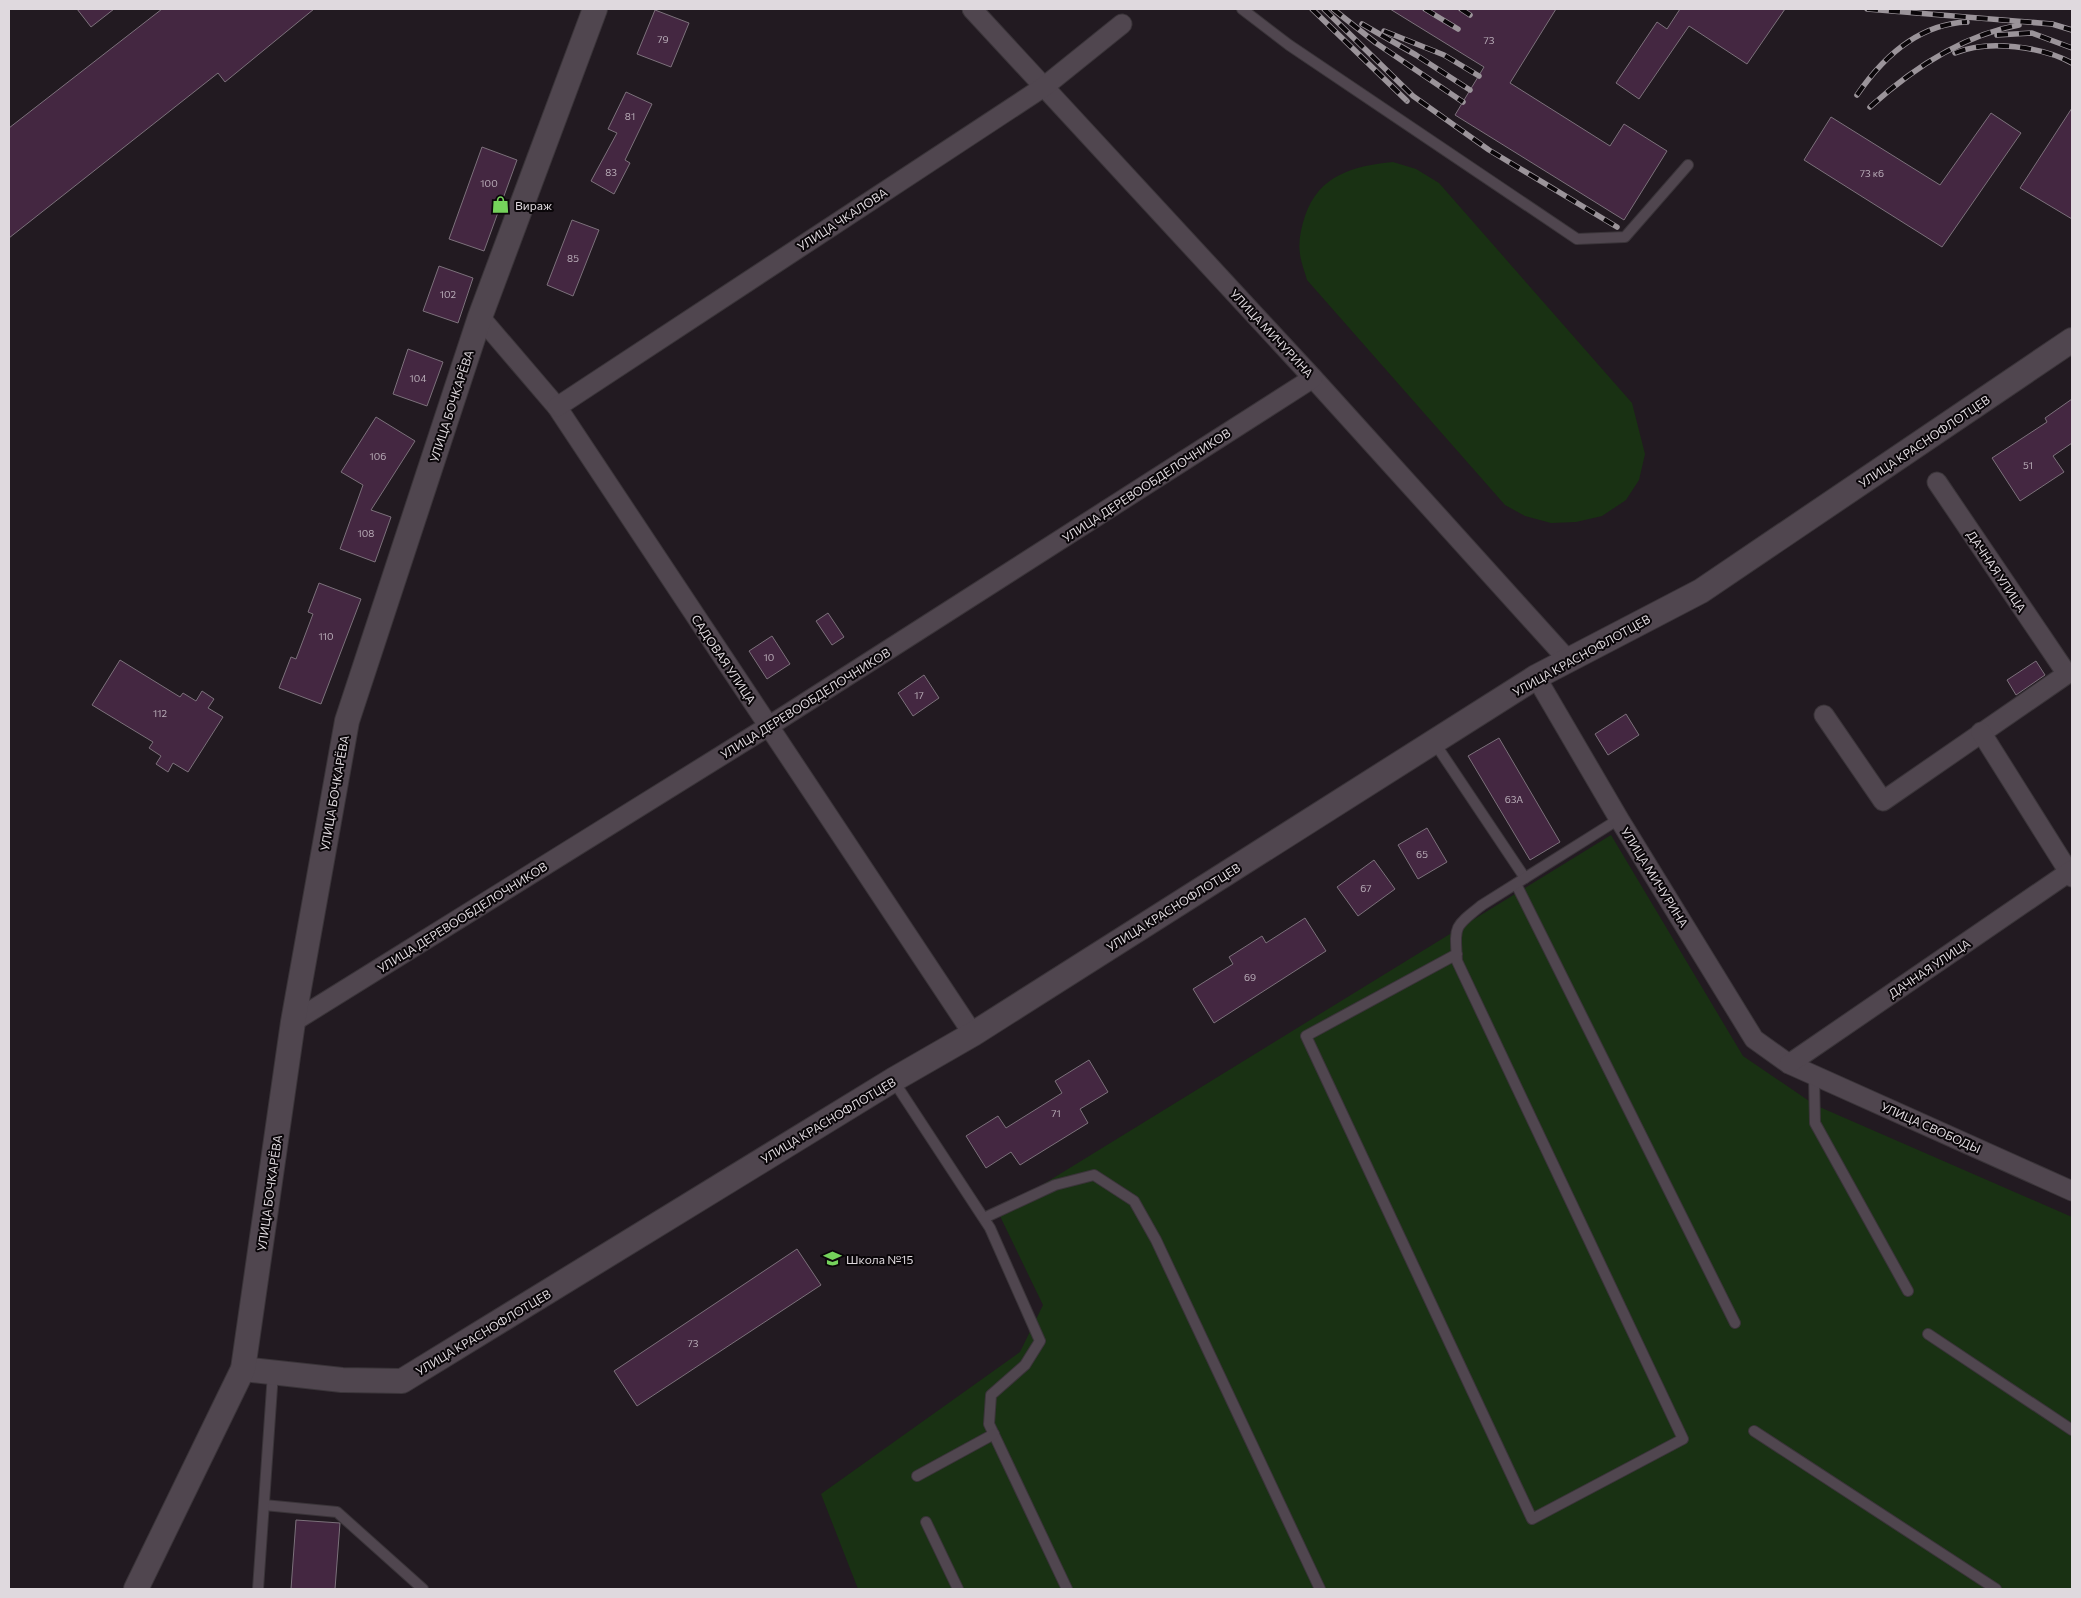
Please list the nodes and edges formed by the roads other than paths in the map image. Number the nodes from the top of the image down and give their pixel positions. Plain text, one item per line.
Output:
1 (595, 9) edge
2 (972, 9) edge
3 (1242, 9) edge
4 (1122, 24) dead end
5 (1045, 86) junction
6 (1688, 165) dead end
7 (480, 317) junction
8 (2072, 340) edge
9 (1313, 378) junction
10 (557, 407) junction
11 (1937, 482) dead end
12 (1568, 660) junction
13 (1536, 677) junction
14 (1824, 716) dead end
15 (769, 726) junction
16 (1981, 732) junction
17 (1434, 742) junction
18 (1619, 819) junction
19 (2071, 873) edge
20 (1525, 878) junction
21 (1516, 884) junction
22 (1457, 954) junction
23 (293, 1022) junction
24 (973, 1034) junction
25 (1789, 1064) junction
26 (1814, 1075) junction
27 (893, 1080) junction
28 (2072, 1191) edge
29 (984, 1218) junction
30 (1908, 1291) dead end
31 (1735, 1323) dead end
32 (1928, 1334) dead end
33 (243, 1369) junction
34 (273, 1373) junction
35 (2072, 1430) edge
36 (1754, 1431) dead end
37 (994, 1434) junction
38 (917, 1476) dead end
39 (264, 1504) junction
40 (926, 1522) dead end
41 (136, 1589) edge
42 (258, 1589) edge
43 (423, 1589) edge
44 (958, 1589) edge
45 (1067, 1589) edge
46 (1320, 1589) edge
47 (1996, 1589) edge

1 - 7 street, УЛИЦА БОЧКАРЁВА
2 - 5 street, УЛИЦА МИЧУРИНА
3 - 6 lane
4 - 5 street, УЛИЦА ЧКАЛОВА
5 - 9 street, УЛИЦА МИЧУРИНА
5 - 10 street, УЛИЦА ЧКАЛОВА
7 - 10 street, САДОВАЯ УЛИЦА
7 - 23 street, УЛИЦА БОЧКАРЁВА
8 - 12 street, УЛИЦА КРАСНОФЛОТЦЕВ
9 - 12 street, УЛИЦА МИЧУРИНА
9 - 15 street, УЛИЦА ДЕРЕВООБДЕЛОЧНИКОВ
10 - 15 street, САДОВАЯ УЛИЦА
11 - 16 street, ДАЧНАЯ УЛИЦА
12 - 13 street, УЛИЦА КРАСНОФЛОТЦЕВ
13 - 17 street, УЛИЦА КРАСНОФЛОТЦЕВ
13 - 18 street, УЛИЦА МИЧУРИНА
14 - 16 street, ДАЧНАЯ УЛИЦА
15 - 23 street, УЛИЦА ДЕРЕВООБДЕЛОЧНИКОВ
15 - 24 street, САДОВАЯ УЛИЦА
16 - 19 street, ДАЧНАЯ УЛИЦА
17 - 20 lane
17 - 24 street, УЛИЦА КРАСНОФЛОТЦЕВ
18 - 20 lane
18 - 25 street, УЛИЦА МИЧУРИНА
19 - 25 street, ДАЧНАЯ УЛИЦА
20 - 21 lane
21 - 22 lane
21 - 31 lane
22 - 22 lane
23 - 33 street, УЛИЦА БОЧКАРЁВА
24 - 27 street, УЛИЦА КРАСНОФЛОТЦЕВ
25 - 26 street, УЛИЦА СВОБОДЫ
26 - 28 street, УЛИЦА СВОБОДЫ
26 - 30 lane
27 - 29 lane
27 - 34 street, УЛИЦА КРАСНОФЛОТЦЕВ
29 - 37 lane
29 - 46 lane
32 - 35 lane
33 - 34 street, УЛИЦА КРАСНОФЛОТЦЕВ
33 - 41 street, УЛИЦА БОЧКАРЁВА
34 - 39 lane
36 - 47 lane
37 - 38 lane
37 - 45 lane
39 - 42 lane
39 - 43 lane
40 - 44 lane

